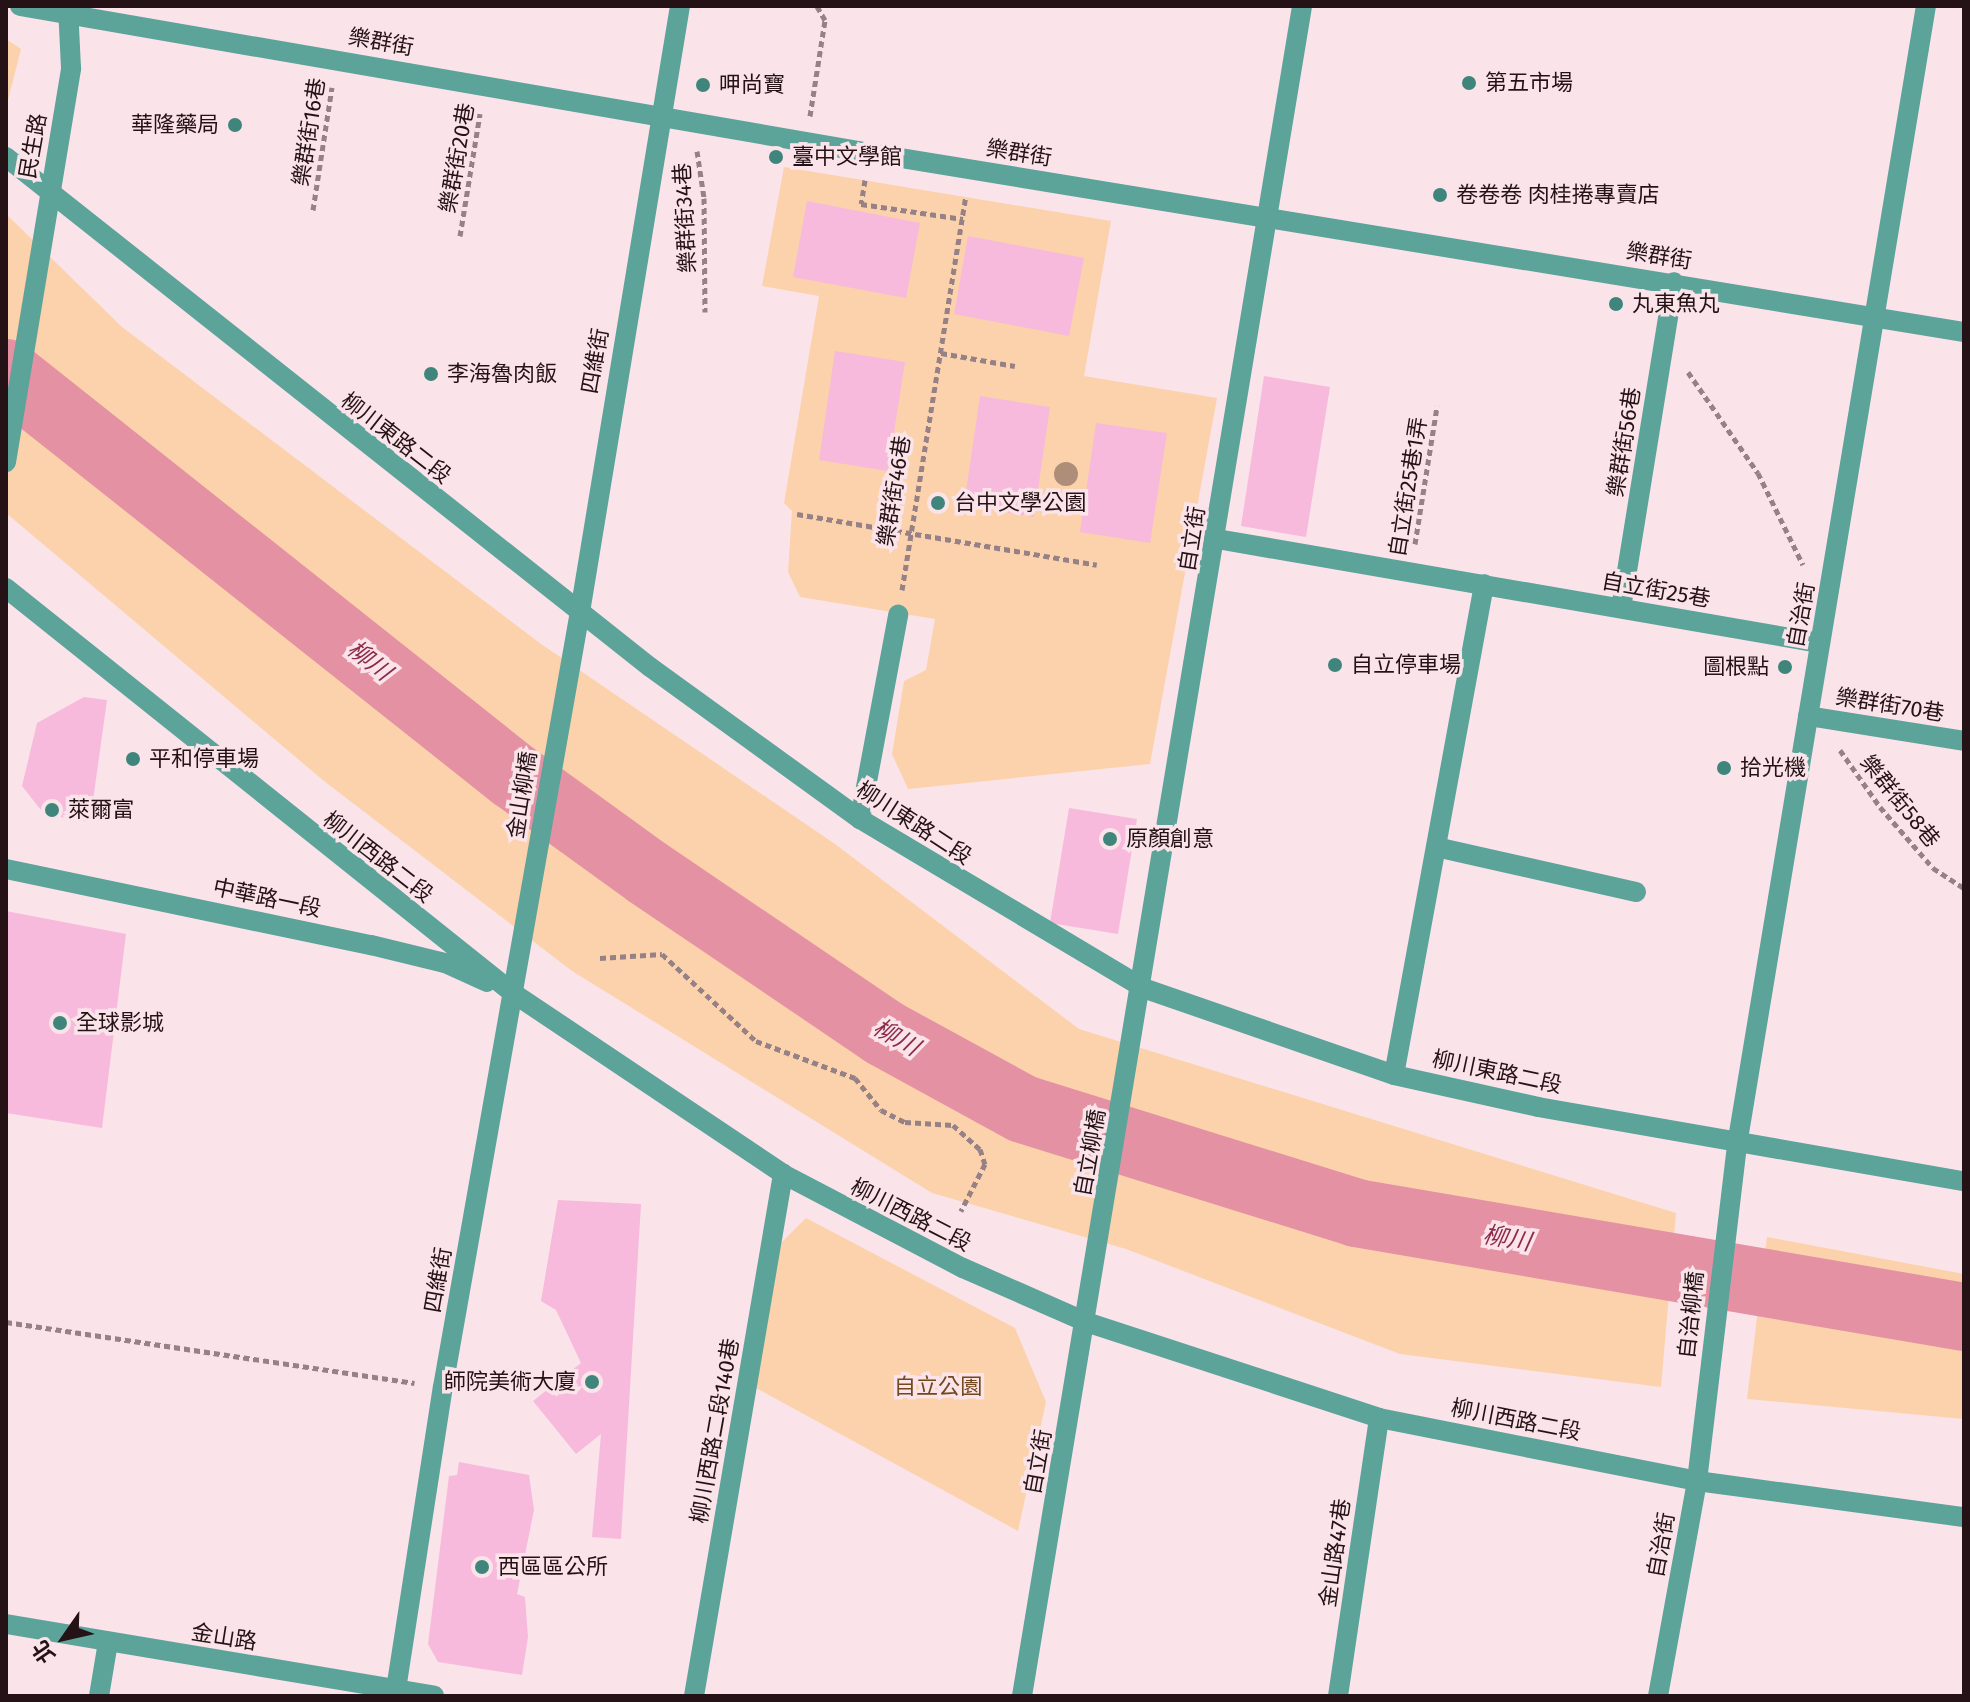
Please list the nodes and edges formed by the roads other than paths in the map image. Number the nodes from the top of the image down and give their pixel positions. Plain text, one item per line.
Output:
1 (20, 6) edge
2 (680, 6) edge
3 (1302, 6) edge
4 (1926, 6) edge
5 (68, 9) edge
6 (661, 116) junction
7 (6, 157) edge
8 (49, 193) junction
9 (1268, 218) junction
10 (1674, 282) junction
11 (1874, 318) junction
12 (1964, 332) edge
13 (6, 462) edge
14 (1217, 539) junction
15 (1484, 584) junction
16 (6, 588) edge
17 (1621, 608) junction
18 (580, 612) junction
19 (898, 615) road end
20 (1820, 643) junction
21 (1818, 718) junction
22 (558, 724) joint
23 (1964, 741) edge
24 (860, 819) junction
25 (1436, 847) junction
26 (6, 869) edge
27 (533, 874) joint
28 (1636, 892) dead end
29 (1143, 988) junction
30 (513, 993) junction
31 (1394, 1075) junction
32 (1127, 1079) joint
33 (1738, 1139) junction
34 (783, 1174) junction
35 (1964, 1181) edge
36 (1723, 1232) joint
37 (1100, 1236) joint
38 (1086, 1322) junction
39 (1706, 1402) joint
40 (1379, 1418) junction
41 (1697, 1481) junction
42 (1964, 1517) edge
43 (6, 1624) edge
44 (108, 1642) junction
45 (396, 1693) edge
46 (99, 1696) edge
47 (434, 1696) edge
48 (694, 1696) edge
49 (1022, 1696) edge
50 (1338, 1696) edge
51 (1658, 1696) edge

1 - 5 street, 樂群街
2 - 6 street, 四維街
3 - 9 street, 自立街
4 - 11 street, 自治街
5 - 6 street, 樂群街
5 - 8 street, 民生路
6 - 9 street, 樂群街
6 - 18 street, 四維街
7 - 8 street, 柳川東路二段
8 - 13 street, 民生路
8 - 18 street, 柳川東路二段
9 - 10 street, 樂群街
9 - 14 street, 自立街
10 - 11 street, 樂群街
10 - 17 street, 樂群街56巷
11 - 12 street, 樂群街
11 - 20 street, 自治街
14 - 15 street, 自立街25巷
14 - 29 street, 自立街
15 - 17 street, 自立街25巷
15 - 25 street
16 - 30 street, 柳川西路二段
17 - 20 street, 自立街25巷
18 - 22 street, 四維街
18 - 24 street, 柳川東路二段
19 - 24 street
20 - 21 street, 自治街
21 - 23 street, 樂群街70巷
21 - 33 street, 自治街
22 - 27 street, 金山柳橋
24 - 29 street, 柳川東路二段
25 - 28 street
25 - 31 street
26 - 30 street, 中華路一段
27 - 30 street, 四維街
29 - 31 street, 柳川東路二段
29 - 32 street, 自立街
30 - 34 street, 柳川西路二段
30 - 45 street, 四維街
31 - 33 street, 柳川東路二段
32 - 37 street, 自立柳橋
33 - 35 street, 柳川東路二段
33 - 36 street, 自治街
34 - 38 street, 柳川西路二段
34 - 48 street, 柳川西路二段140巷
36 - 39 street, 自治柳橋
37 - 38 street, 自立街
38 - 40 street, 柳川西路二段
38 - 49 street, 自立街
39 - 41 street, 自治街
40 - 41 street, 柳川西路二段
40 - 50 street, 金山路47巷
41 - 42 street, 柳川西路二段
41 - 51 street, 自治街
43 - 44 street, 金山路
44 - 45 street, 金山路
44 - 46 street
45 - 47 street, 金山路

